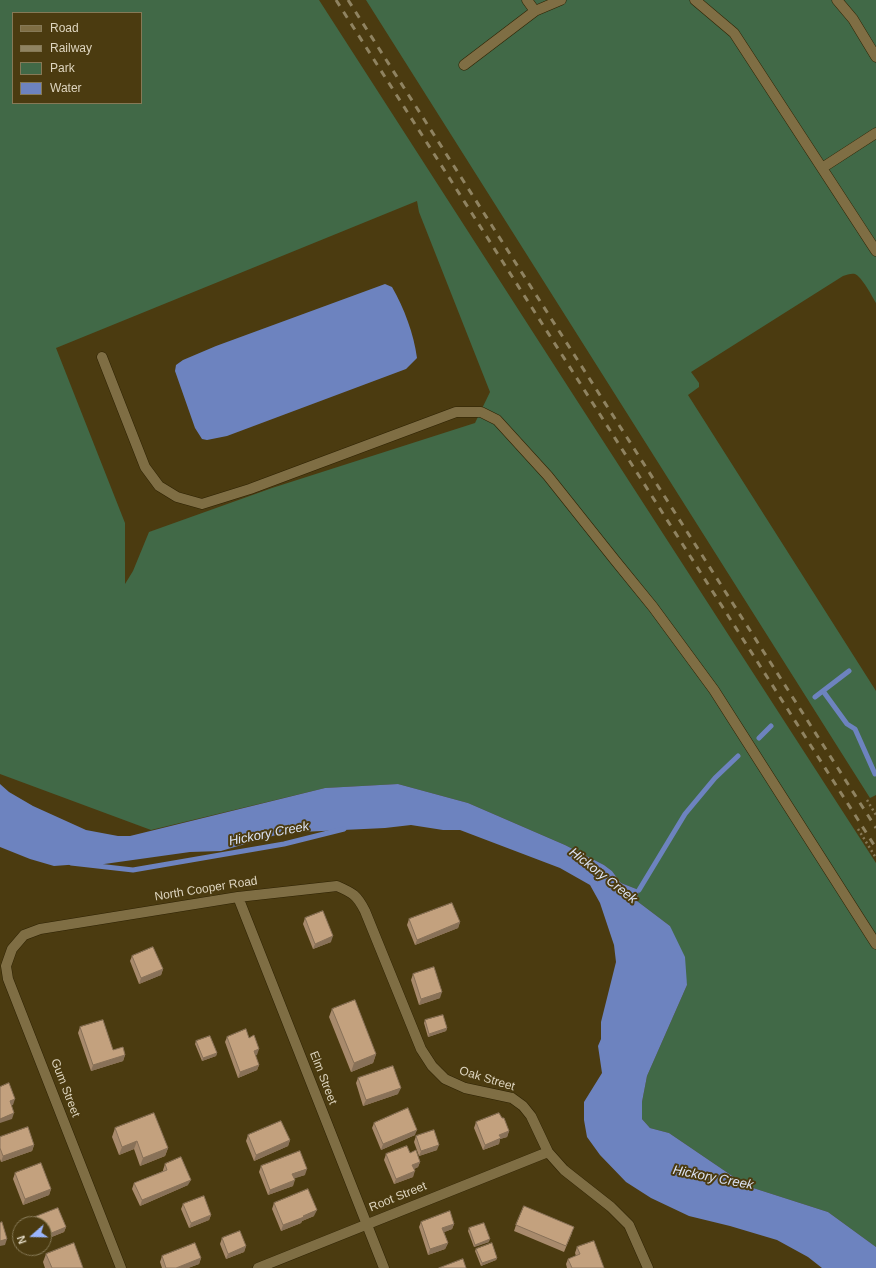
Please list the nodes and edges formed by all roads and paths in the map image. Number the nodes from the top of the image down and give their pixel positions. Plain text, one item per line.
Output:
1 (527, 0) edge
2 (561, 0) edge
3 (695, 0) edge
4 (836, 0) edge
5 (535, 11) junction
6 (876, 57) edge
7 (464, 64) dead end
8 (876, 133) edge
9 (822, 168) junction
10 (876, 251) edge
11 (102, 357) dead end
12 (867, 800) dead end
13 (876, 815) edge
14 (858, 829) dead end
15 (876, 858) edge
16 (238, 897) junction
17 (365, 911) joint
18 (40, 929) joint
19 (876, 944) edge
20 (548, 1152) junction
21 (366, 1224) junction
22 (121, 1268) edge
23 (258, 1268) edge
24 (384, 1268) edge
25 (648, 1268) edge

1 - 5 street
2 - 5 street
3 - 9 street
4 - 6 street
5 - 7 street
8 - 9 street
9 - 10 street
11 - 19 street
12 - 13 path
14 - 15 path
16 - 17 street, North Cooper Road
16 - 18 street, North Cooper Road
16 - 21 street, Elm Street
17 - 20 street, Oak Street
18 - 22 street, Gum Street
20 - 21 street, Root Street
20 - 25 street, Oak Street
21 - 23 street, Root Street
21 - 24 street, Elm Street

